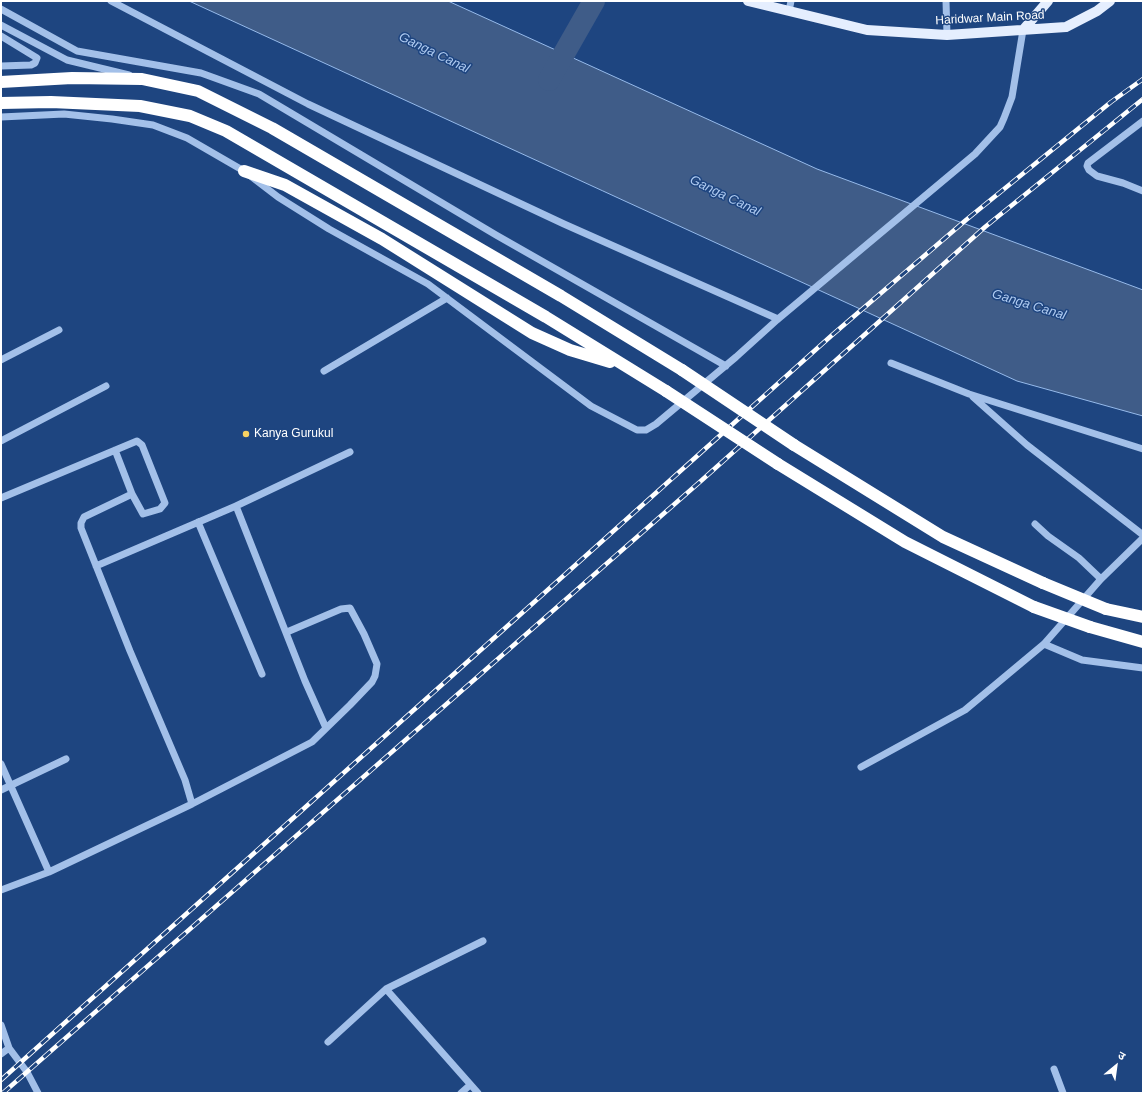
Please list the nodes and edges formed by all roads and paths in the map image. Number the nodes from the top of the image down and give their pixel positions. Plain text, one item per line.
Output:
1 (111, 1) edge
2 (748, 1) edge
3 (946, 1) edge
4 (1048, 1) edge
5 (1110, 1) edge
6 (790, 6) edge
7 (1, 9) edge
8 (1, 25) edge
9 (1023, 30) junction
10 (947, 35) junction
11 (1, 36) edge
12 (1, 66) edge
13 (142, 79) junction
14 (1, 82) edge
15 (1, 103) edge
16 (1, 117) edge
17 (1143, 121) edge
18 (244, 171) junction
19 (1143, 191) edge
20 (447, 298) junction
21 (778, 319) junction
22 (59, 330) dead end
23 (1, 360) edge
24 (891, 363) dead end
25 (626, 366) junction
26 (726, 366) junction
27 (324, 371) dead end
28 (106, 386) dead end
29 (969, 394) junction
30 (1, 441) edge
31 (1143, 449) edge
32 (116, 450) junction
33 (350, 452) dead end
34 (132, 494) junction
35 (1, 498) edge
36 (236, 506) junction
37 (198, 522) junction
38 (1035, 524) dead end
39 (1143, 536) edge
40 (96, 566) junction
41 (1101, 578) junction
42 (1143, 617) edge
43 (287, 632) junction
44 (1143, 642) edge
45 (1044, 644) junction
46 (1143, 668) edge
47 (262, 674) dead end
48 (326, 728) junction
49 (66, 759) dead end
50 (1, 764) edge
51 (861, 767) dead end
52 (10, 786) junction
53 (1, 790) edge
54 (192, 804) junction
55 (48, 872) junction
56 (1, 890) edge
57 (483, 941) dead end
58 (386, 989) junction
59 (1, 1025) edge
60 (328, 1042) dead end
61 (9, 1048) junction
62 (1, 1054) edge
63 (1054, 1069) dead end
64 (470, 1086) junction
65 (38, 1093) edge
66 (461, 1093) edge
67 (478, 1093) edge
68 (1063, 1093) edge

1 - 21 street
2 - 6 main road, Haridwar Main Road
3 - 10 street
4 - 9 main road
5 - 9 main road, Haridwar Main Road
6 - 10 main road, Haridwar Main Road
7 - 26 street
8 - 13 street
9 - 10 main road, Haridwar Main Road
9 - 21 street
11 - 12 street
13 - 14 highway
13 - 42 highway, bridge
15 - 25 highway
16 - 18 street
17 - 19 street
18 - 20 street
18 - 25 highway
20 - 26 street
20 - 27 street
21 - 26 street
22 - 23 street
24 - 29 street
25 - 44 highway, bridge
28 - 30 street
29 - 31 street
29 - 39 street
32 - 34 street
32 - 34 street
32 - 35 street
33 - 36 street
34 - 40 street
36 - 37 street
36 - 43 street
37 - 40 street
37 - 47 street
38 - 41 street
39 - 41 street
40 - 54 street
41 - 45 street
43 - 48 street
43 - 48 street
45 - 46 street
45 - 51 street
48 - 54 street
49 - 52 street
50 - 52 street
52 - 53 street
52 - 55 street
54 - 55 street
55 - 56 street
57 - 58 street
58 - 60 street
58 - 64 street
59 - 61 street
61 - 62 street
61 - 65 street
63 - 68 street
64 - 66 street
64 - 67 street

